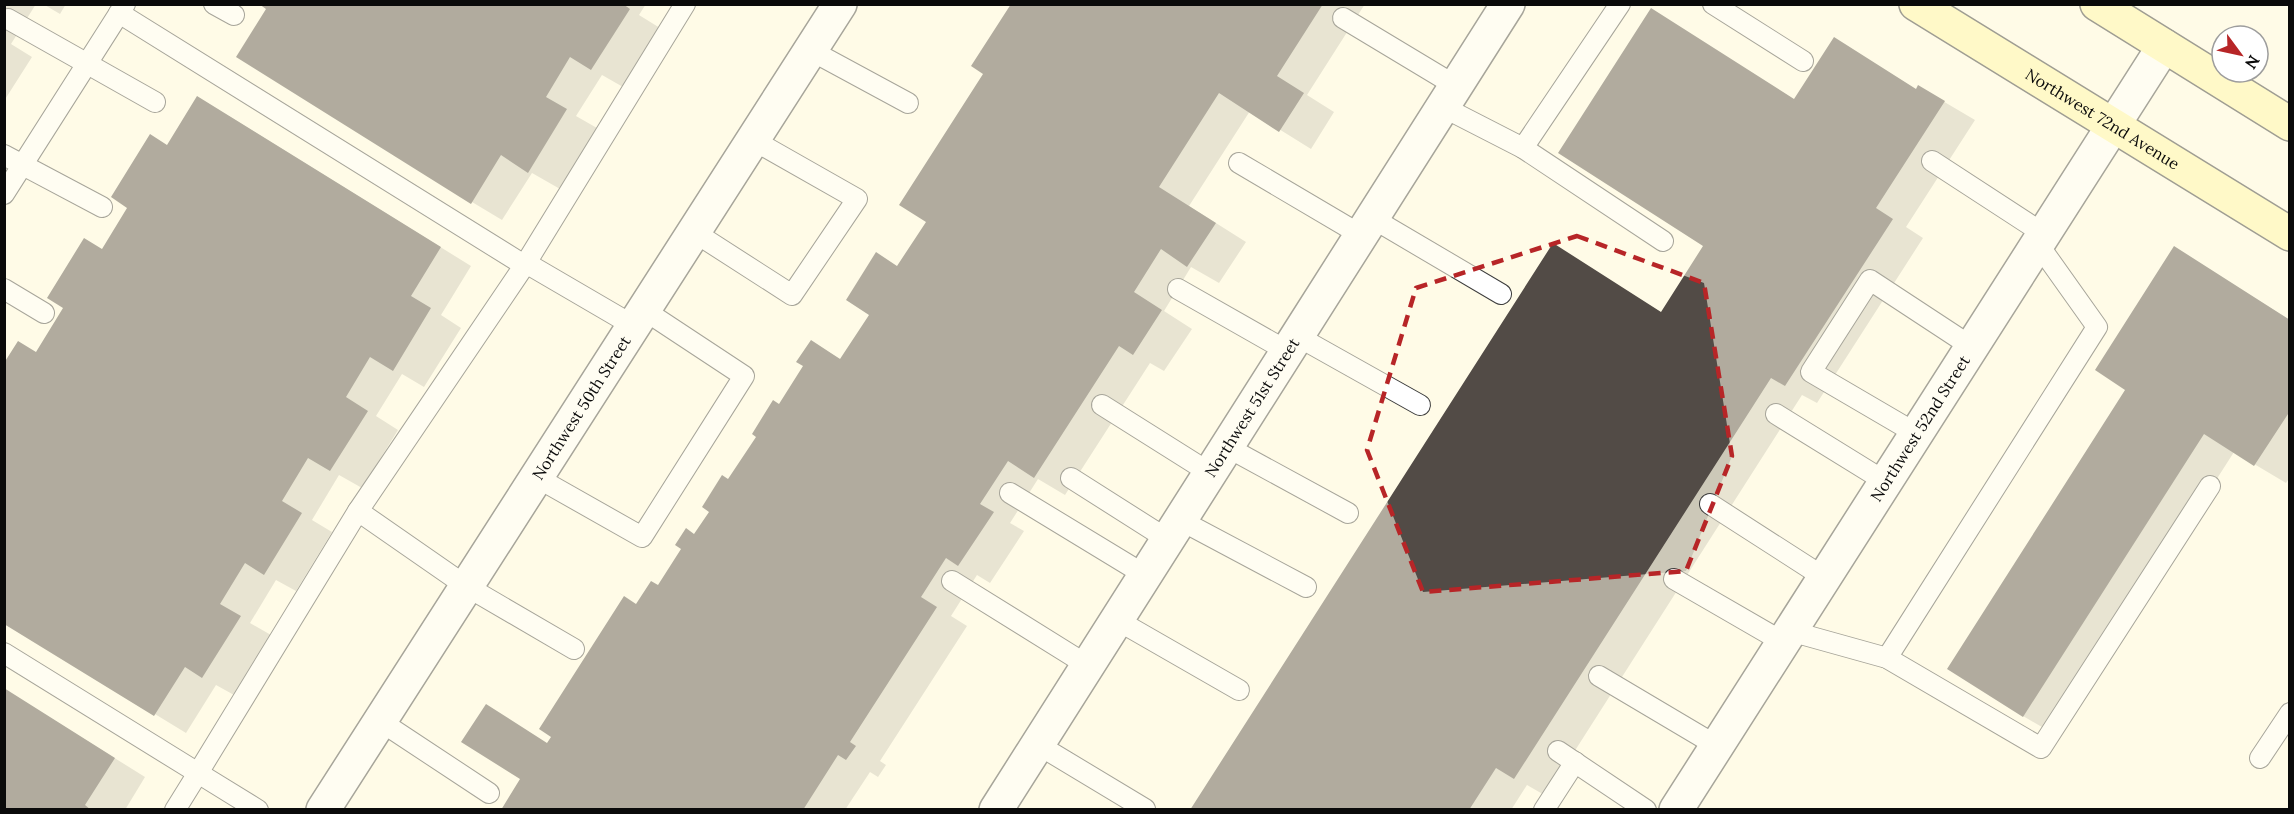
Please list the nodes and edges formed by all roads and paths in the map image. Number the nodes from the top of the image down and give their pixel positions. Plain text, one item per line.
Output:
1 (214, 4) edge
2 (684, 4) edge
3 (840, 4) edge
4 (1508, 4) edge
5 (1620, 4) edge
6 (1713, 4) edge
7 (1916, 4) edge
8 (2097, 4) edge
9 (122, 9) edge
10 (234, 15) dead end
11 (1344, 18) dead end
12 (8, 19) dead end
13 (2164, 46) junction
14 (810, 50) junction
15 (1803, 61) dead end
16 (87, 64) junction
17 (1449, 96) junction
18 (155, 102) dead end
19 (908, 103) dead end
20 (2289, 124) edge
21 (2114, 126) junction
22 (753, 140) junction
23 (1523, 148) junction
24 (4, 154) edge
25 (1932, 160) dead end
26 (1239, 163) dead end
27 (22, 166) junction
28 (4, 194) edge
29 (102, 207) dead end
30 (1367, 226) junction
31 (694, 232) junction
32 (2289, 234) edge
33 (2041, 239) junction
34 (1663, 241) dead end
35 (525, 264) junction
36 (4, 289) edge
37 (1179, 289) dead end
38 (1502, 294) dead end
39 (44, 313) dead end
40 (639, 318) junction
41 (1292, 344) junction
42 (1972, 347) junction
43 (1102, 405) dead end
44 (1420, 405) dead end
45 (1776, 414) dead end
46 (1917, 434) junction
47 (1218, 460) junction
48 (536, 477) junction
49 (1071, 478) dead end
50 (1886, 482) junction
51 (2210, 486) dead end
52 (1010, 493) dead end
53 (1710, 504) dead end
54 (358, 512) junction
55 (1348, 513) dead end
56 (1174, 530) junction
57 (1145, 575) junction
58 (1825, 578) junction
59 (1674, 579) dead end
60 (952, 581) dead end
61 (466, 586) junction
62 (1306, 588) dead end
63 (1117, 620) junction
64 (1787, 636) junction
65 (574, 649) dead end
66 (4, 653) edge
67 (1887, 658) junction
68 (1087, 665) junction
69 (1599, 676) dead end
70 (1239, 690) dead end
71 (2289, 713) edge
72 (380, 721) junction
73 (1037, 744) junction
74 (1717, 746) junction
75 (1558, 751) dead end
76 (2260, 758) dead end
77 (1575, 762) junction
78 (198, 773) junction
79 (489, 793) dead end
80 (1145, 809) edge
81 (175, 810) edge
82 (258, 810) edge
83 (323, 810) edge
84 (996, 810) edge
85 (1544, 810) edge
86 (1647, 810) edge
87 (1676, 810) edge

1 - 10 lane
2 - 35 lane
3 - 14 street, Northwest 50th Street
4 - 17 street, Northwest 51st Street
5 - 23 lane
6 - 15 lane
7 - 21 main road, Northwest 72nd Avenue
8 - 13 main road
9 - 16 lane
9 - 35 lane
11 - 17 lane
12 - 16 lane
13 - 20 main road
13 - 21 street, Northwest 52nd Street
14 - 19 lane
14 - 22 street, Northwest 50th Street
16 - 18 lane
16 - 27 lane
17 - 23 lane
17 - 30 street, Northwest 51st Street
21 - 32 main road, Northwest 72nd Avenue
21 - 33 street, Northwest 52nd Street
22 - 31 street, Northwest 50th Street
22 - 31 lane
23 - 34 lane
24 - 27 lane
25 - 33 lane
26 - 30 lane
27 - 28 lane
27 - 29 lane
30 - 38 lane
30 - 41 street, Northwest 51st Street
31 - 40 street, Northwest 50th Street
33 - 42 street, Northwest 52nd Street
33 - 67 lane
35 - 40 lane
35 - 54 lane
36 - 39 lane
37 - 41 lane
40 - 48 street, Northwest 50th Street
40 - 48 lane
41 - 44 lane
41 - 47 street, Northwest 51st Street
42 - 46 street, Northwest 52nd Street
42 - 46 lane
43 - 47 lane
45 - 50 lane
46 - 50 street, Northwest 52nd Street
47 - 55 lane
47 - 56 street, Northwest 51st Street
48 - 61 street, Northwest 50th Street
49 - 56 lane
50 - 58 street, Northwest 52nd Street
51 - 67 lane
52 - 57 lane
53 - 58 lane
54 - 61 lane
54 - 78 lane
56 - 57 street, Northwest 51st Street
56 - 62 lane
57 - 63 street, Northwest 51st Street
58 - 64 street, Northwest 52nd Street
59 - 64 lane
60 - 68 lane
61 - 65 lane
61 - 72 street, Northwest 50th Street
63 - 68 street, Northwest 51st Street
63 - 70 lane
64 - 67 lane
64 - 74 street, Northwest 52nd Street
66 - 78 lane
68 - 73 street, Northwest 51st Street
69 - 74 lane
71 - 76 lane
72 - 79 lane
72 - 83 street, Northwest 50th Street
73 - 80 lane
73 - 84 street, Northwest 51st Street
74 - 87 street, Northwest 52nd Street
75 - 77 lane
77 - 85 lane
77 - 86 lane
78 - 81 lane
78 - 82 lane

